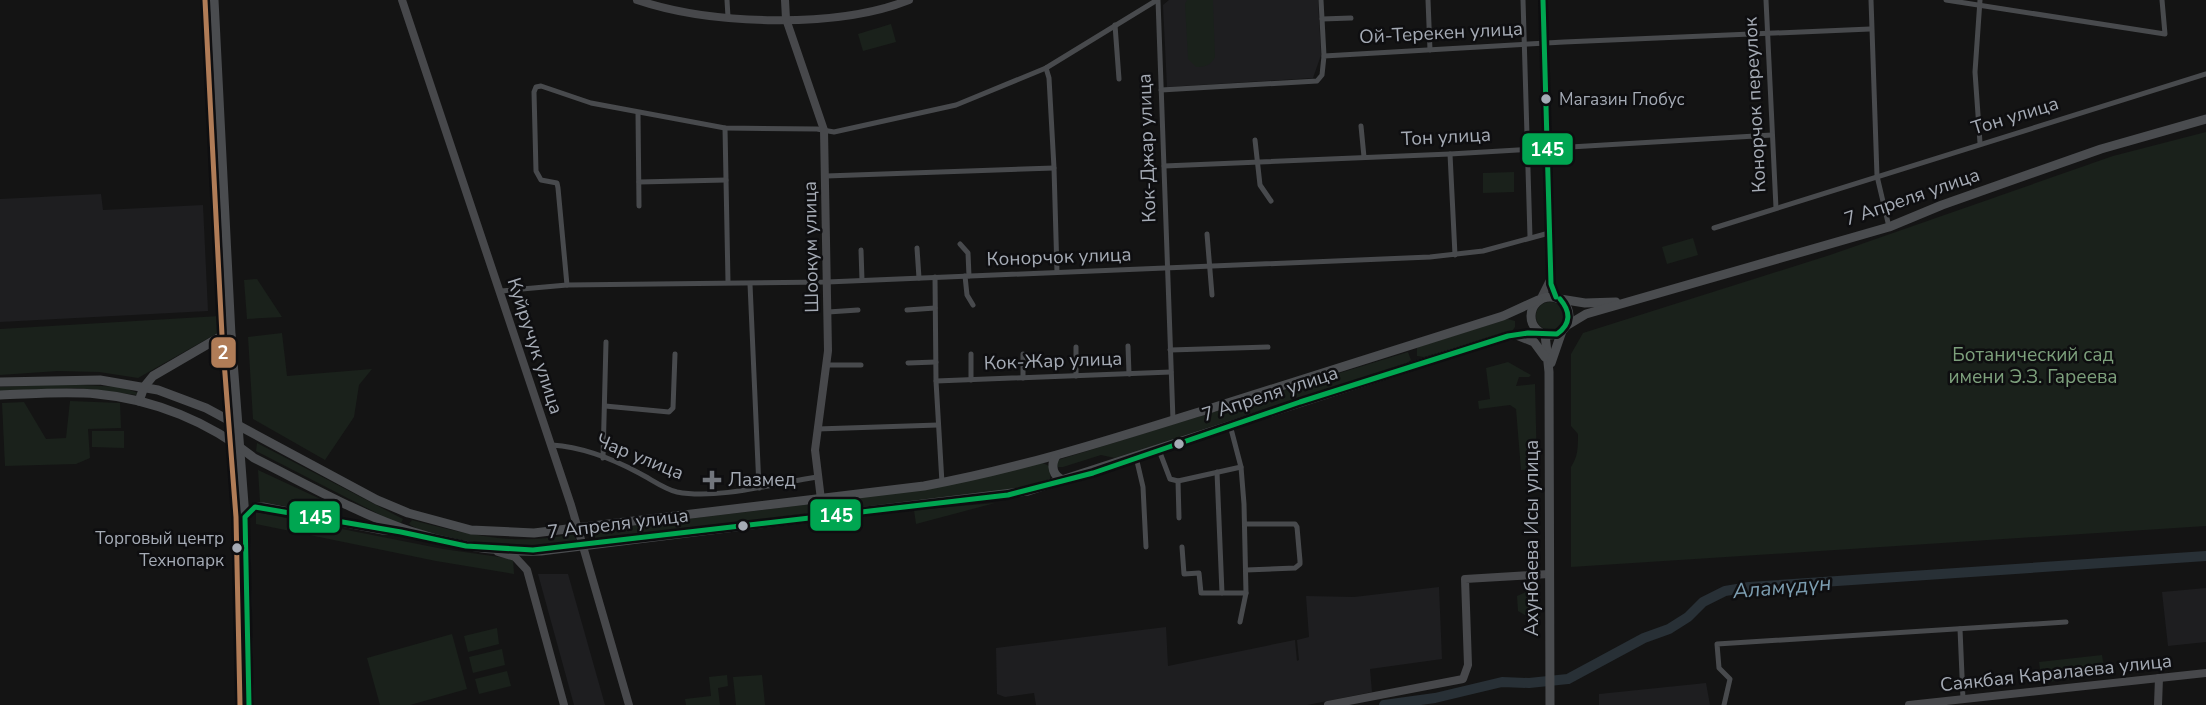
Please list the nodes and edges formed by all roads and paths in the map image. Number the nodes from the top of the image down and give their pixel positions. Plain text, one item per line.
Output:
1 (214, 0) edge
2 (402, 0) edge
3 (637, 0) edge
4 (727, 0) edge
5 (785, 0) edge
6 (909, 0) edge
7 (1157, 0) edge
8 (1321, 0) edge
9 (1429, 0) edge
10 (1523, 0) edge
11 (1542, 0) edge
12 (1766, 0) edge
13 (1871, 0) edge
14 (1946, 0) edge
15 (2162, 0) edge
16 (1148, 2) edge
17 (1980, 3) edge
18 (661, 4) edge
19 (889, 4) edge
20 (728, 17) junction
21 (1351, 18) dead end
22 (786, 19) junction
23 (1322, 19) junction
24 (1115, 25) junction
25 (1870, 29) junction
26 (1768, 33) junction
27 (1544, 43) junction
28 (1523, 44) junction
29 (1430, 50) junction
30 (1324, 56) junction
31 (1046, 68) junction
32 (2206, 74) edge
33 (1119, 79) dead end
34 (1161, 90) junction
35 (638, 113) junction
36 (2206, 119) edge
37 (1361, 126) dead end
38 (724, 128) junction
39 (824, 130) junction
40 (1772, 135) junction
41 (1255, 140) dead end
42 (1980, 144) junction
43 (1547, 147) junction
44 (1528, 148) junction
45 (1450, 154) junction
46 (1364, 157) junction
47 (1256, 162) junction
48 (1164, 166) junction
49 (1054, 168) junction
50 (826, 176) junction
51 (1877, 176) junction
52 (726, 180) junction
53 (639, 182) junction
54 (1271, 201) dead end
55 (639, 206) dead end
56 (1776, 208) junction
57 (1889, 227) junction
58 (1714, 228) dead end
59 (1549, 233) junction
60 (1207, 234) dead end
61 (1530, 237) junction
62 (960, 244) dead end
63 (917, 248) dead end
64 (861, 250) dead end
65 (1455, 255) junction
66 (1208, 267) junction
67 (1167, 268) junction
68 (1057, 272) junction
69 (967, 276) junction
70 (935, 277) junction
71 (1551, 277) junction
72 (919, 278) junction
73 (862, 280) junction
74 (728, 282) junction
75 (827, 282) junction
76 (750, 284) junction
77 (567, 285) junction
78 (501, 291) junction
79 (1212, 295) dead end
80 (1558, 298) junction
81 (1540, 299) junction
82 (1628, 301) junction
83 (973, 305) dead end
84 (935, 308) junction
85 (858, 310) dead end
86 (907, 310) dead end
87 (828, 312) junction
88 (1564, 328) junction
89 (1543, 334) junction
90 (231, 335) junction
91 (1514, 335) junction
92 (606, 342) dead end
93 (1128, 346) dead end
94 (1410, 346) junction
95 (1076, 347) dead end
96 (1268, 347) dead end
97 (1170, 350) junction
98 (675, 354) dead end
99 (971, 354) dead end
100 (1023, 354) dead end
101 (936, 362) junction
102 (908, 363) dead end
103 (826, 365) junction
104 (861, 365) dead end
105 (1416, 365) junction
106 (1549, 372) junction
107 (1171, 373) junction
108 (1129, 374) junction
109 (1076, 376) junction
110 (1023, 378) junction
111 (971, 380) junction
112 (936, 381) junction
113 (0, 382) edge
114 (144, 387) junction
115 (0, 395) edge
116 (139, 401) junction
117 (605, 406) junction
118 (1173, 421) junction
119 (239, 425) junction
120 (937, 425) junction
121 (1230, 425) junction
122 (817, 429) junction
123 (552, 445) junction
124 (241, 447) junction
125 (1159, 450) junction
126 (1056, 456) junction
127 (1136, 457) junction
128 (603, 458) junction
129 (1241, 467) junction
130 (1217, 472) junction
131 (817, 477) junction
132 (1063, 481) junction
133 (1178, 481) junction
134 (942, 483) junction
135 (760, 488) junction
136 (820, 499) junction
137 (408, 513) junction
138 (823, 516) junction
139 (245, 517) junction
140 (1179, 519) dead end
141 (1245, 524) junction
142 (578, 528) junction
143 (404, 531) junction
144 (583, 546) junction
145 (1146, 547) dead end
146 (1182, 547) dead end
147 (491, 550) junction
148 (541, 551) junction
149 (527, 570) junction
150 (1246, 570) junction
151 (1549, 575) junction
152 (1222, 593) junction
153 (1246, 593) junction
154 (1240, 622) dead end
155 (2066, 622) dead end
156 (1960, 629) junction
157 (2206, 673) edge
158 (2159, 678) junction
159 (1963, 699) junction
160 (1550, 703) edge
161 (249, 705) edge
162 (564, 705) edge
163 (629, 705) edge
164 (1328, 705) edge
165 (1724, 705) edge
166 (1910, 705) edge
167 (2158, 705) edge

1 - 90 main road
2 - 78 street, Куйручук улица
3 - 18 street
4 - 20 street
5 - 22 street, Шоокум улица
6 - 19 street
7 - 16 street
7 - 34 street, Кок-Джар улица
8 - 23 street
9 - 29 street
10 - 28 street
11 - 27 street
12 - 26 street, Конорчок переулок
13 - 25 street
14 - 17 street
15 - 17 street
16 - 24 street
17 - 42 street
18 - 20 street
19 - 22 street
20 - 22 street
21 - 23 street
22 - 39 street, Шоокум улица
23 - 30 street
24 - 31 street
24 - 33 street
25 - 26 street, Ой-Терекен улица
25 - 51 street
26 - 27 street, Ой-Терекен улица
26 - 40 street, Конорчок переулок
27 - 28 street, Ой-Терекен улица
27 - 43 street
28 - 29 street, Ой-Терекен улица
28 - 44 street
29 - 30 street, Ой-Терекен улица
30 - 34 street
31 - 39 street
31 - 49 street
32 - 42 street, Тон улица
34 - 48 street, Кок-Джар улица
35 - 38 street
35 - 53 street
35 - 77 street
36 - 57 main road, 7 Апреля улица
37 - 46 street
38 - 39 street
38 - 52 street
39 - 50 street, Шоокум улица
40 - 43 street, Тон улица
40 - 56 street, Конорчок переулок
41 - 47 street
42 - 51 street, Тон улица
43 - 44 street, Тон улица
43 - 59 street
44 - 45 street, Тон улица
44 - 61 street
45 - 46 street, Тон улица
45 - 65 street
46 - 47 street, Тон улица
47 - 48 street, Тон улица
47 - 54 street
48 - 67 street, Кок-Джар улица
49 - 50 street
49 - 68 street
50 - 75 street, Шоокум улица
51 - 56 street, Тон улица
51 - 57 street
52 - 53 street
52 - 74 street
53 - 55 street
56 - 58 street, Тон улица
57 - 82 main road, 7 Апреля улица
59 - 61 street, Конорчок улица
59 - 71 street
60 - 66 street
61 - 65 street, Конорчок улица
62 - 69 street
63 - 72 street
64 - 73 street
65 - 66 street, Конорчок улица
66 - 67 street, Конорчок улица
66 - 79 street
67 - 68 street, Конорчок улица
67 - 97 street, Кок-Джар улица
68 - 69 street, Конорчок улица
69 - 70 street, Конорчок улица
69 - 83 street
70 - 72 street, Конорчок улица
70 - 84 street
71 - 80 street
71 - 81 street
72 - 73 street, Конорчок улица
73 - 75 street, Конорчок улица
74 - 76 street, Конорчок улица
74 - 77 street, Конорчок улица
75 - 76 street, Конорчок улица
75 - 87 street, Шоокум улица
76 - 135 street
77 - 78 street, Конорчок улица
78 - 123 street, Куйручук улица
80 - 81 main road
80 - 82 main road, 7 Апреля улица
80 - 88 main road
81 - 89 main road
81 - 94 main road, 7 Апреля улица
82 - 88 main road, 7 Апреля улица
84 - 86 street
84 - 101 street
85 - 87 street
87 - 103 street, Шоокум улица
88 - 89 main road
88 - 106 main road, Ахунбаева Исы улица
89 - 91 main road, 7 Апреля улица
89 - 106 main road, Ахунбаева Исы улица
90 - 114 main road
90 - 119 main road
91 - 105 main road, 7 Апреля улица
91 - 106 main road
92 - 117 street
93 - 108 street
94 - 105 main road
94 - 118 main road, 7 Апреля улица
95 - 109 street
96 - 97 street
97 - 107 street, Кок-Джар улица
98 - 117 street
99 - 111 street
100 - 110 street
101 - 102 street
101 - 112 street
103 - 104 street
103 - 122 street, Шоокум улица
105 - 121 main road, 7 Апреля улица
106 - 151 main road, Ахунбаева Исы улица
107 - 108 street, Кок-Жар улица
107 - 118 street, Кок-Джар улица
108 - 109 street, Кок-Жар улица
109 - 110 street, Кок-Жар улица
110 - 111 street, Кок-Жар улица
111 - 112 street, Кок-Жар улица
112 - 120 street
113 - 114 main road, 7 Апреля улица
114 - 116 main road
114 - 119 main road, 7 Апреля улица
115 - 116 main road, 7 Апреля улица
116 - 124 main road, 7 Апреля улица
117 - 128 street
118 - 126 main road, 7 Апреля улица
119 - 124 main road
119 - 137 main road, 7 Апреля улица
120 - 122 street
120 - 134 street
121 - 125 main road, 7 Апреля улица
121 - 129 street
122 - 131 street, Шоокум улица
123 - 128 street, Чар улица
123 - 142 street, Куйручук улица
124 - 139 main road
124 - 143 main road, 7 Апреля улица
125 - 127 main road, 7 Апреля улица
125 - 133 street
126 - 132 main road
126 - 134 main road, 7 Апреля улица
127 - 132 main road, 7 Апреля улица
127 - 145 street
128 - 135 street, Чар улица
129 - 130 street
129 - 141 street
130 - 133 street
130 - 152 street
131 - 135 street, Чар улица
131 - 136 street, Шоокум улица
132 - 138 main road, 7 Апреля улица
133 - 140 street
134 - 136 main road, 7 Апреля улица
136 - 138 street, Шоокум улица
136 - 142 main road, 7 Апреля улица
137 - 142 main road, 7 Апреля улица
137 - 143 main road
138 - 144 main road, 7 Апреля улица
139 - 143 main road
139 - 161 main road
141 - 150 street
141 - 150 street
142 - 144 street, Куйручук улица
143 - 147 main road, 7 Апреля улица
144 - 148 main road, 7 Апреля улица
144 - 163 street, Куйручук улица
146 - 152 street
147 - 148 main road, 7 Апреля улица
147 - 149 street
148 - 149 street
149 - 162 street
150 - 153 street
151 - 160 main road, Ахунбаева Исы улица
151 - 164 street
152 - 153 street
153 - 154 street
155 - 156 street
156 - 159 street
156 - 165 street
157 - 158 street, Саякбая Каралаева улица
158 - 159 street, Саякбая Каралаева улица
158 - 167 street
159 - 166 street, Саякбая Каралаева улица

